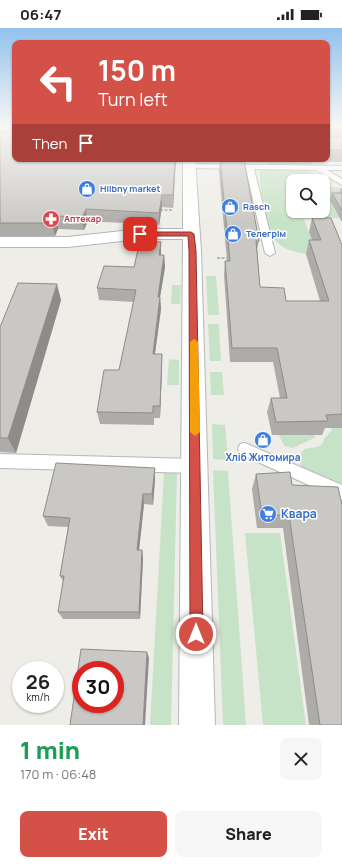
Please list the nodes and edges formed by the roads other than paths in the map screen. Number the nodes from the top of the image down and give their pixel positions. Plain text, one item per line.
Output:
1 (190, 162) edge
2 (249, 166) junction
3 (318, 168) junction
4 (342, 168) edge
5 (342, 183) edge
6 (191, 234) junction
7 (0, 242) edge
8 (270, 252) dead end
9 (245, 449) dead end
10 (0, 461) edge
11 (195, 466) junction
12 (342, 493) edge
13 (197, 725) edge

1 - 2 lane
1 - 6 street
2 - 3 lane
2 - 8 lane
3 - 4 lane
3 - 5 lane
6 - 7 street
6 - 11 street
9 - 12 lane
10 - 11 lane
11 - 13 street

